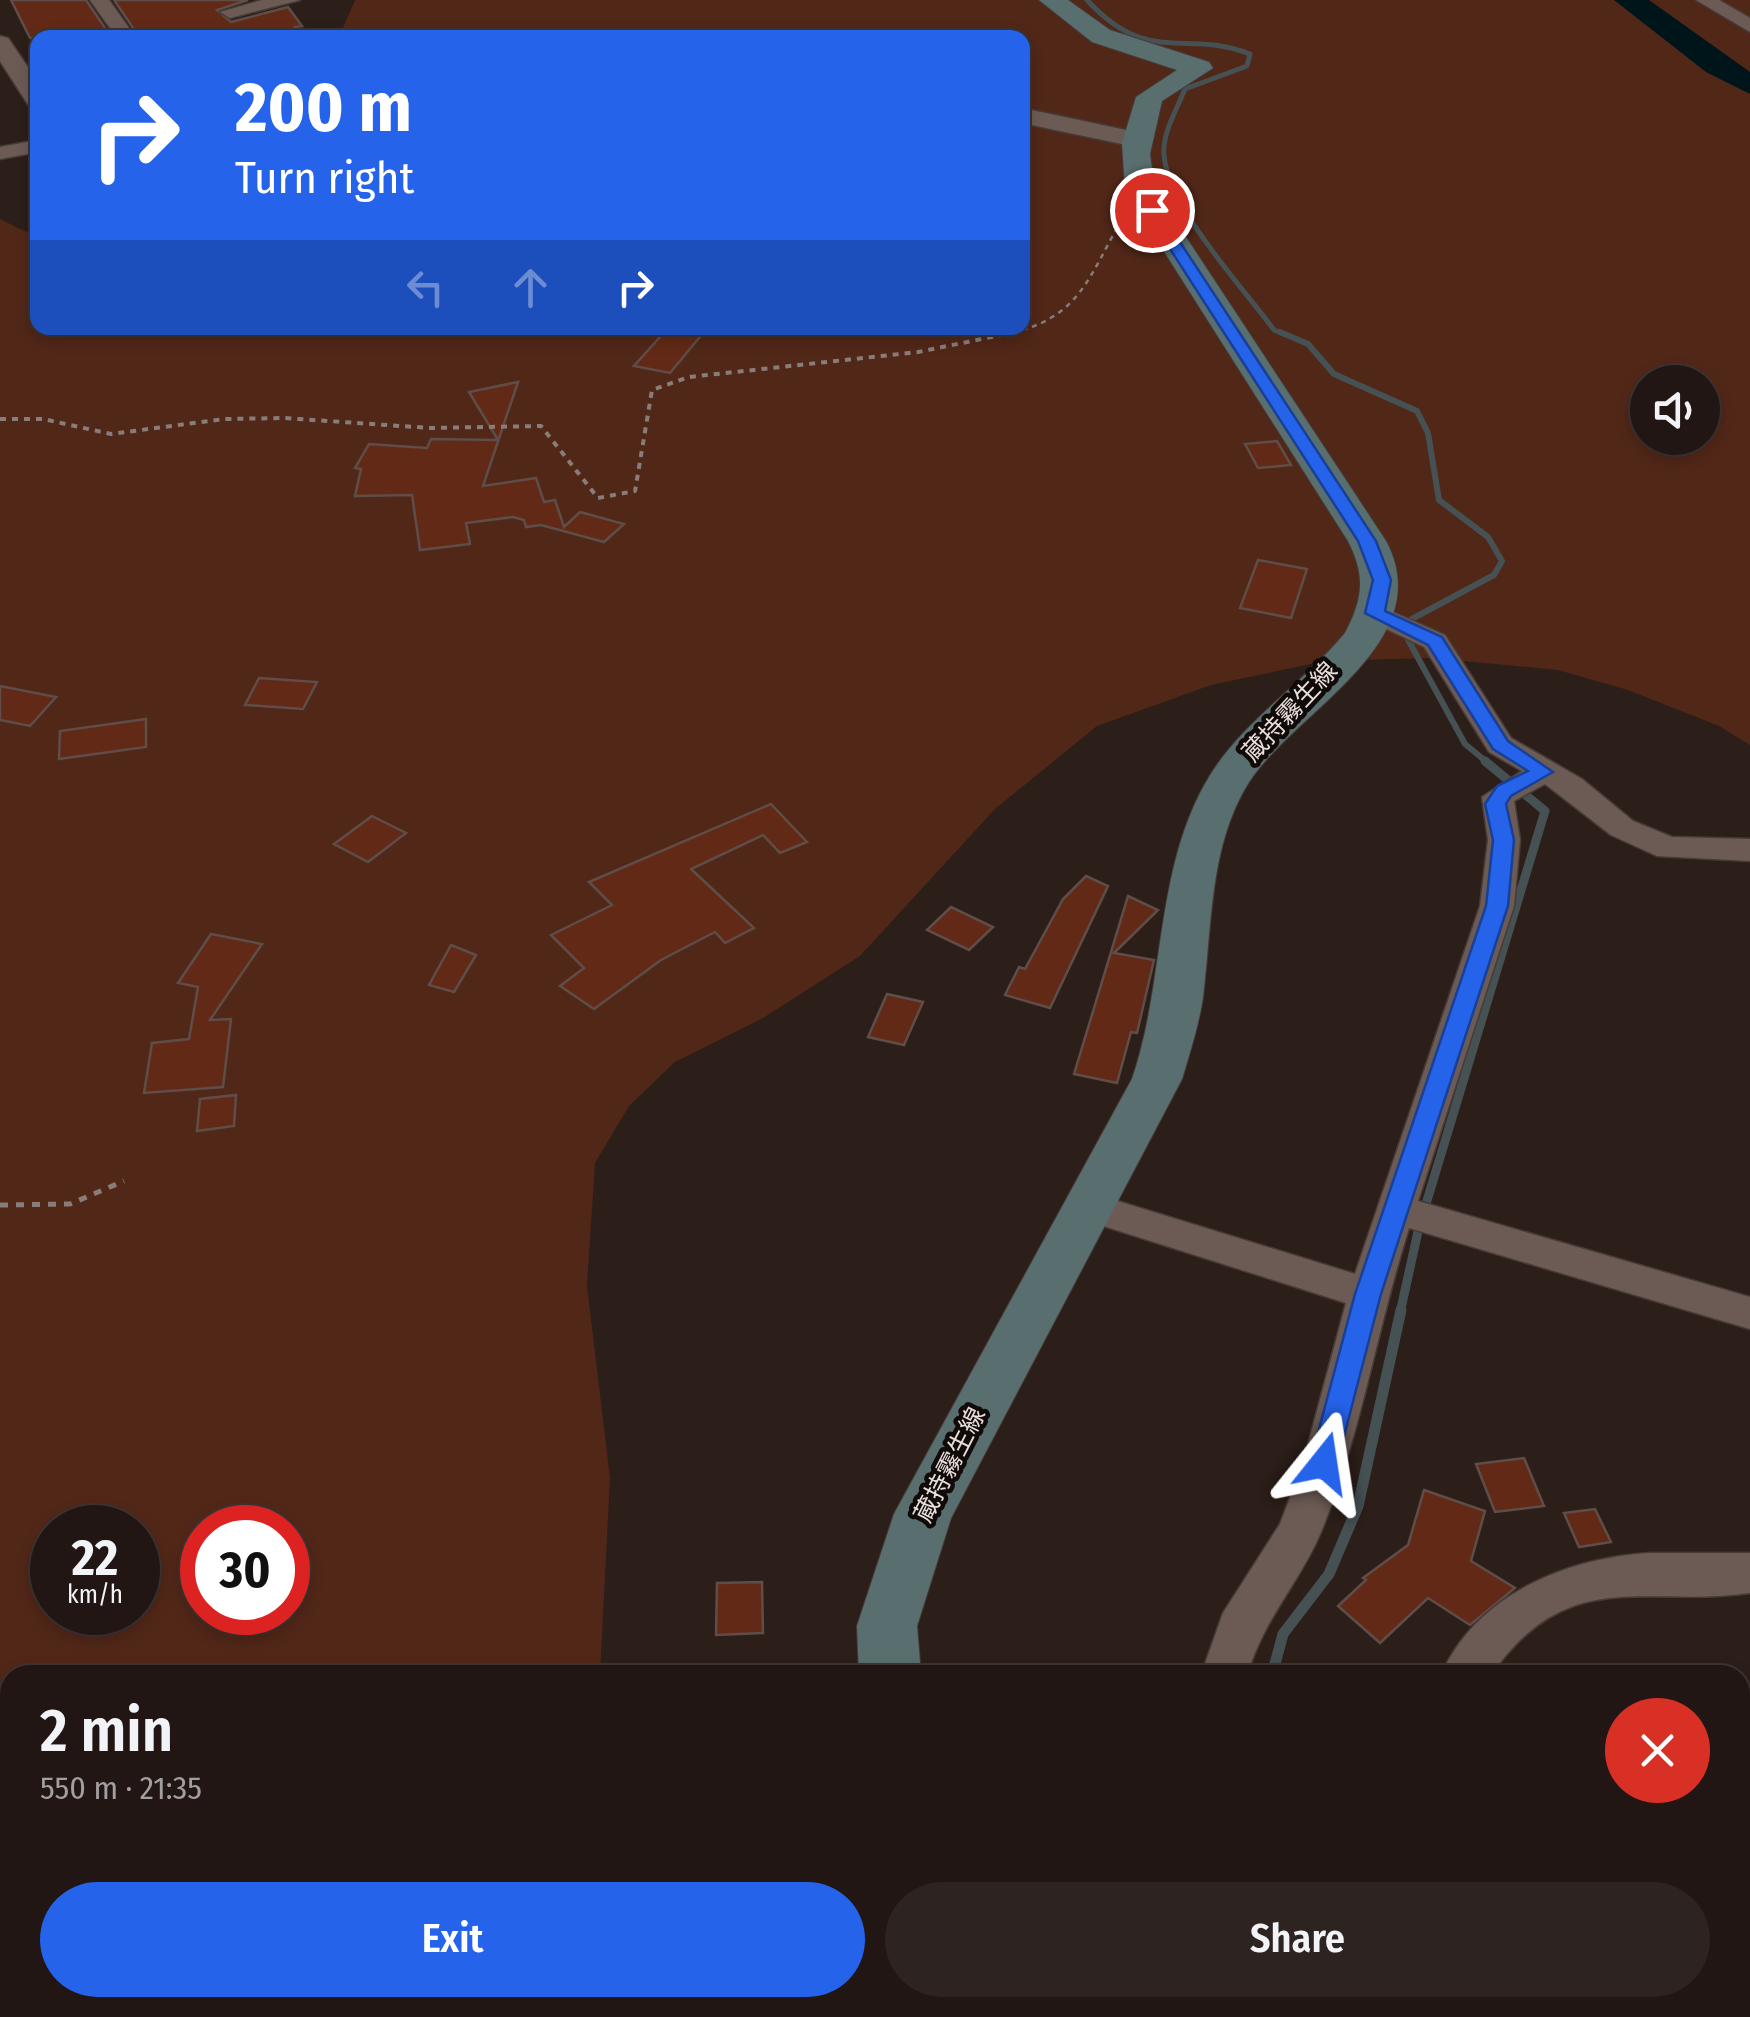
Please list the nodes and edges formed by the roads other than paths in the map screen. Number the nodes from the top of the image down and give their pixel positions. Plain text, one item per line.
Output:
1 (99, 0) edge
2 (290, 0) edge
3 (1052, 0) edge
4 (1705, 0) edge
5 (230, 12) edge
6 (1750, 26) edge
7 (122, 30) edge
8 (0, 43) edge
9 (30, 88) edge
10 (30, 98) edge
11 (0, 102) edge
12 (1030, 117) edge
13 (1136, 139) junction
14 (19, 150) edge
15 (0, 182) edge
16 (1382, 616) junction
17 (1526, 780) junction
18 (1750, 850) edge
19 (1085, 1206) junction
20 (1415, 1214) junction
21 (1368, 1294) junction
22 (1750, 1313) edge
23 (1750, 1573) edge
24 (889, 1665) edge
25 (1227, 1665) edge
26 (1473, 1665) edge

1 - 7 street
2 - 5 street
3 - 13 main road
4 - 6 street
8 - 9 street
10 - 11 street
12 - 13 street
13 - 16 main road
14 - 15 street
16 - 17 street
16 - 19 main road, 蔵持霧生線
17 - 18 street
17 - 20 street
19 - 21 street
19 - 24 main road, 蔵持霧生線
20 - 21 street
20 - 22 street
21 - 25 street
23 - 26 street

